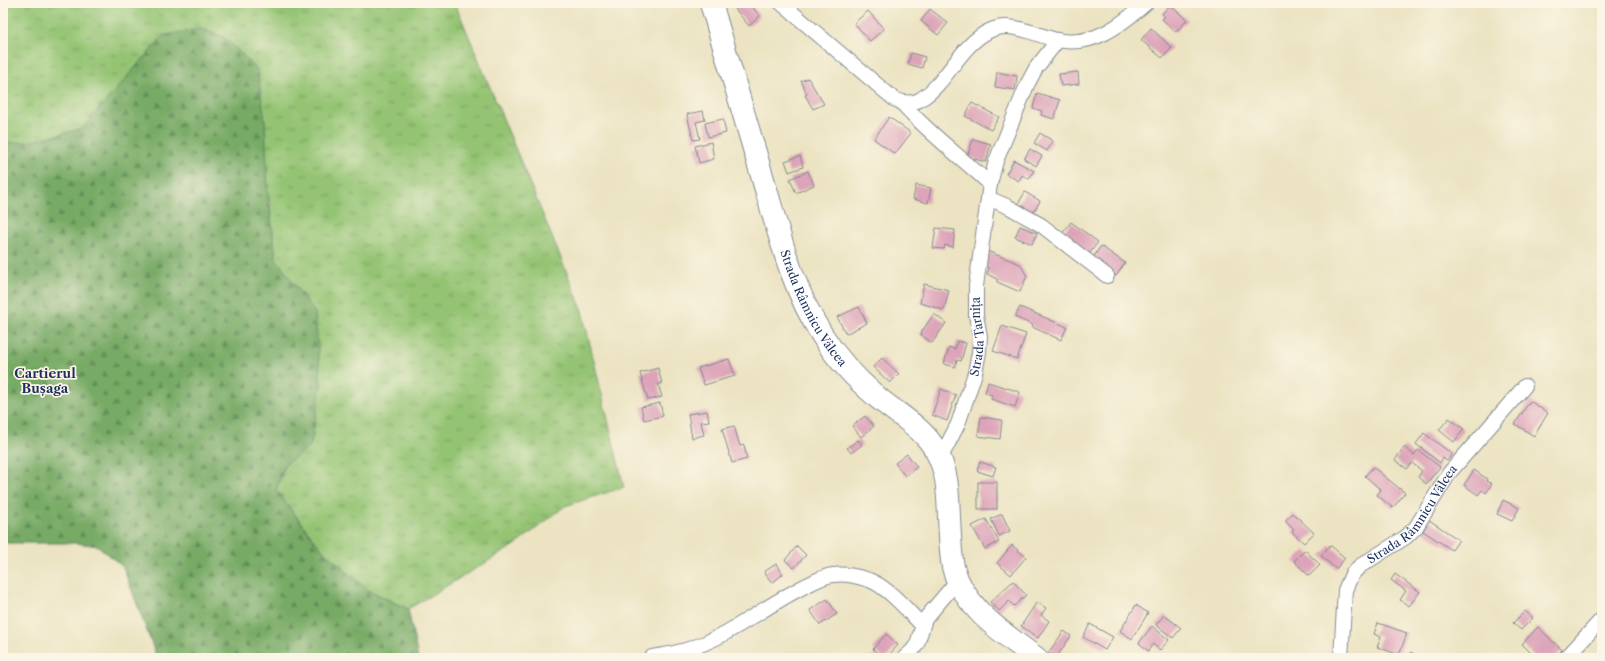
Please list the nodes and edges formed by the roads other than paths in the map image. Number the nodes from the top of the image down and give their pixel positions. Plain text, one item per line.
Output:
1 (711, 3) edge
2 (781, 3) edge
3 (1146, 3) edge
4 (1058, 40) junction
5 (902, 103) junction
6 (990, 184) junction
7 (988, 198) junction
8 (1107, 276) dead end
9 (1524, 386) dead end
10 (940, 459) junction
11 (958, 580) junction
12 (1602, 619) edge
13 (922, 625) junction
14 (652, 657) dead end
15 (904, 658) edge
16 (1036, 658) edge
17 (1340, 658) edge
18 (1566, 658) edge

1 - 10 main road, Strada Râmnicu Vâlcea
2 - 5 street
3 - 4 street
4 - 5 street
4 - 6 street, Strada Tarnița
5 - 6 street
6 - 7 street, Strada Tarnița
7 - 8 street
7 - 10 street, Strada Tarnița
9 - 17 street, Strada Râmnicu Vâlcea
10 - 11 main road, Strada Râmnicu Vâlcea
11 - 13 street
11 - 16 main road, Strada Râmnicu Vâlcea
12 - 18 street
13 - 14 street
13 - 15 street

